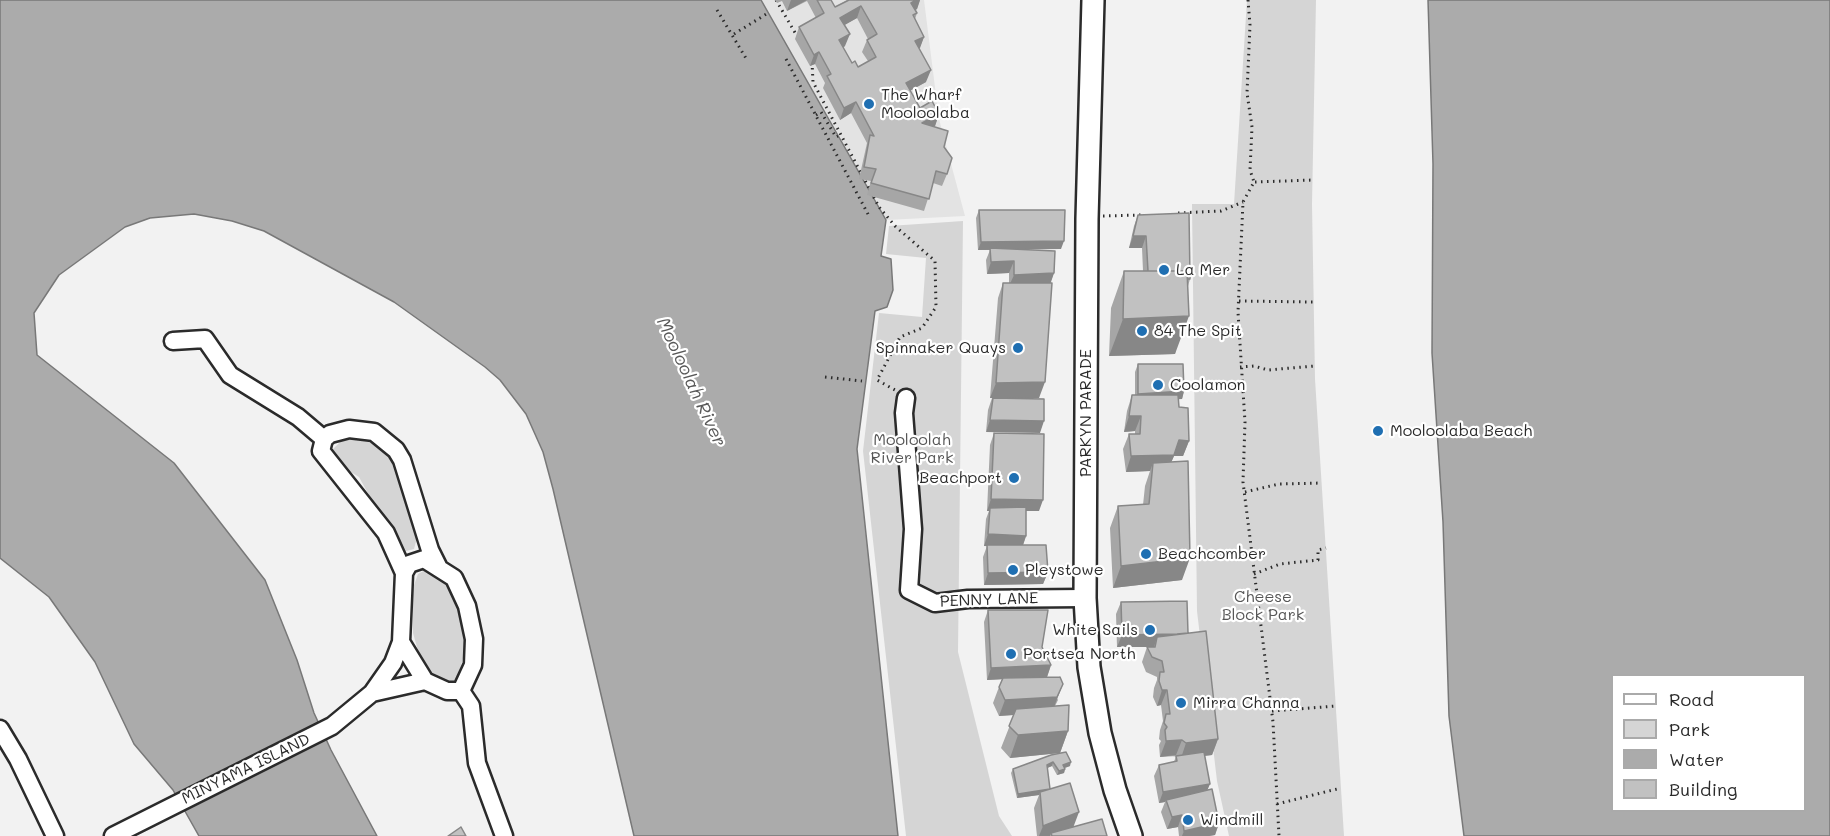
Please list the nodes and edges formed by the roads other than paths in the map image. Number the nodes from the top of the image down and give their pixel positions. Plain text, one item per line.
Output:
1 (1093, 0) edge
2 (173, 340) dead end
3 (906, 399) road end
4 (324, 440) junction
5 (438, 566) junction
6 (404, 573) junction
7 (1085, 598) junction
8 (401, 642) junction
9 (425, 681) junction
10 (461, 691) junction
11 (372, 693) junction
12 (0, 729) edge
13 (1128, 831) edge
14 (55, 836) edge
15 (113, 836) edge
16 (504, 836) edge

1 - 7 street, PARKYN PARADE
2 - 4 street
3 - 7 street, PENNY LANE
4 - 5 street
4 - 6 street, MINYAMA ISLAND
5 - 6 street
5 - 10 street
6 - 8 street, MINYAMA ISLAND
7 - 13 street, PARKYN PARADE
8 - 9 street
8 - 11 street, MINYAMA ISLAND
9 - 10 street
9 - 11 street, MINYAMA ISLAND
10 - 16 street
11 - 15 street, MINYAMA ISLAND
12 - 14 street

